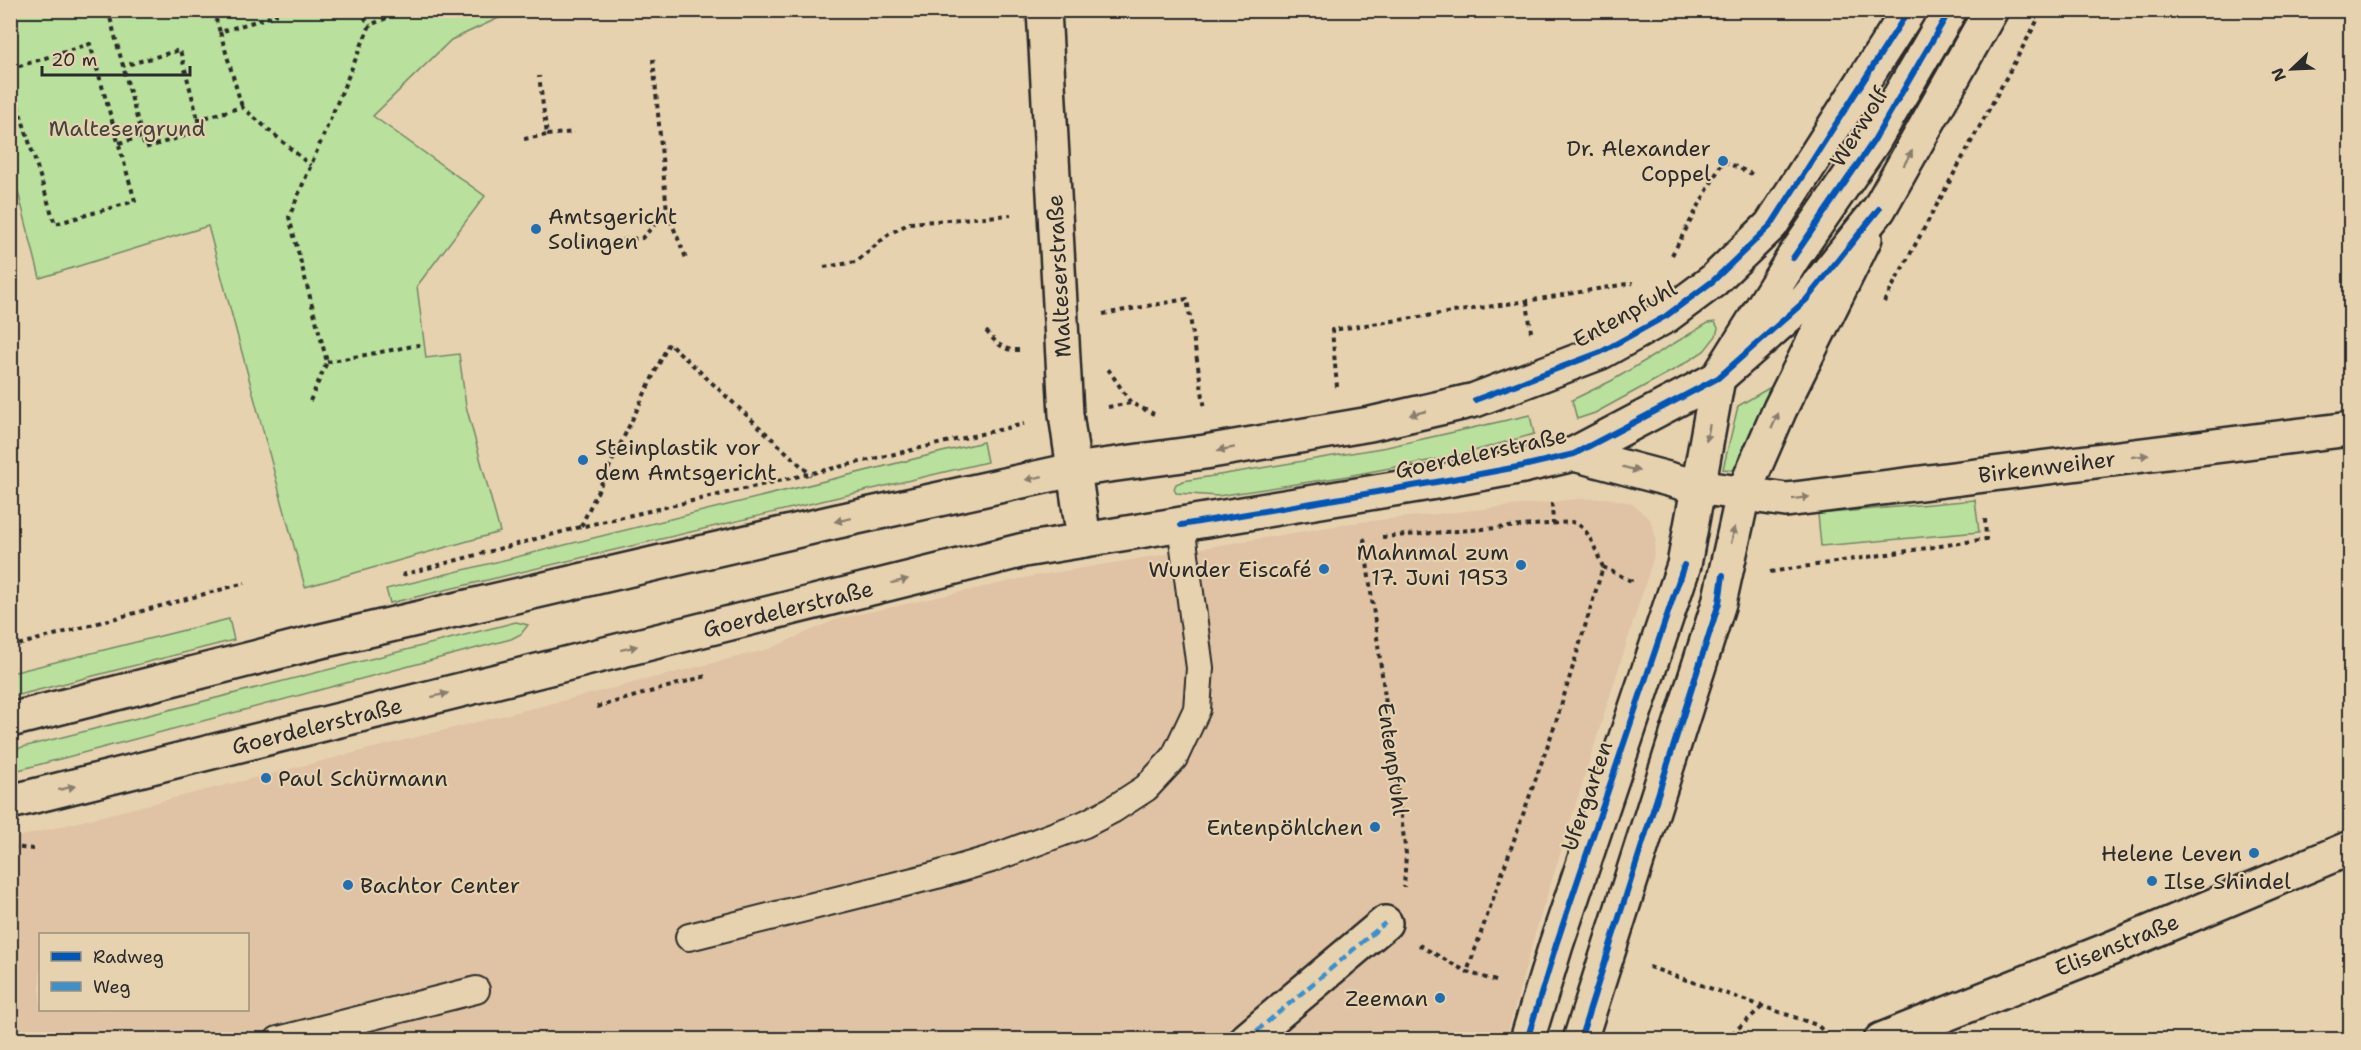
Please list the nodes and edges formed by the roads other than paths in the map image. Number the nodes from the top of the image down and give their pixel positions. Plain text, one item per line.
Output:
1 (1044, 10) edge
2 (1909, 10) edge
3 (1950, 10) edge
4 (1991, 10) edge
5 (1879, 208) junction
6 (1771, 225) joint
7 (1718, 378) junction
8 (2350, 429) edge
9 (1574, 454) junction
10 (1073, 470) junction
11 (1698, 487) junction
12 (1743, 494) junction
13 (1181, 525) junction
14 (1084, 540) junction
15 (10, 720) edge
16 (10, 802) edge
17 (2350, 848) edge
18 (1385, 923) road end
19 (689, 937) dead end
20 (476, 990) dead end
21 (278, 1040) edge
22 (1246, 1040) edge
23 (1527, 1040) edge
24 (1580, 1040) edge
25 (1881, 1040) edge

1 - 10 main road, Malteserstraße
2 - 6 main road, Werwolf
3 - 7 main road, Werwolf
5 -> 4 main road
5 - 7 main road, Goerdelerstraße
12 -> 5 main road
6 -> 10 main road, Entenpfuhl
7 - 9 main road, Goerdelerstraße
7 -> 11 main road
12 -> 8 main road, Birkenweiher
9 -> 11 main road, Goerdelerstraße
9 - 13 main road, Goerdelerstraße
10 - 14 main road, Malteserstraße
10 -> 15 main road
11 - 12 main road, Goerdelerstraße
11 - 23 main road, Ufergarten
24 -> 12 main road
13 - 14 main road, Goerdelerstraße
13 - 19 lane
16 -> 14 main road, Goerdelerstraße
17 - 25 main road, Elisenstraße
18 - 22 main road
20 - 21 lane

